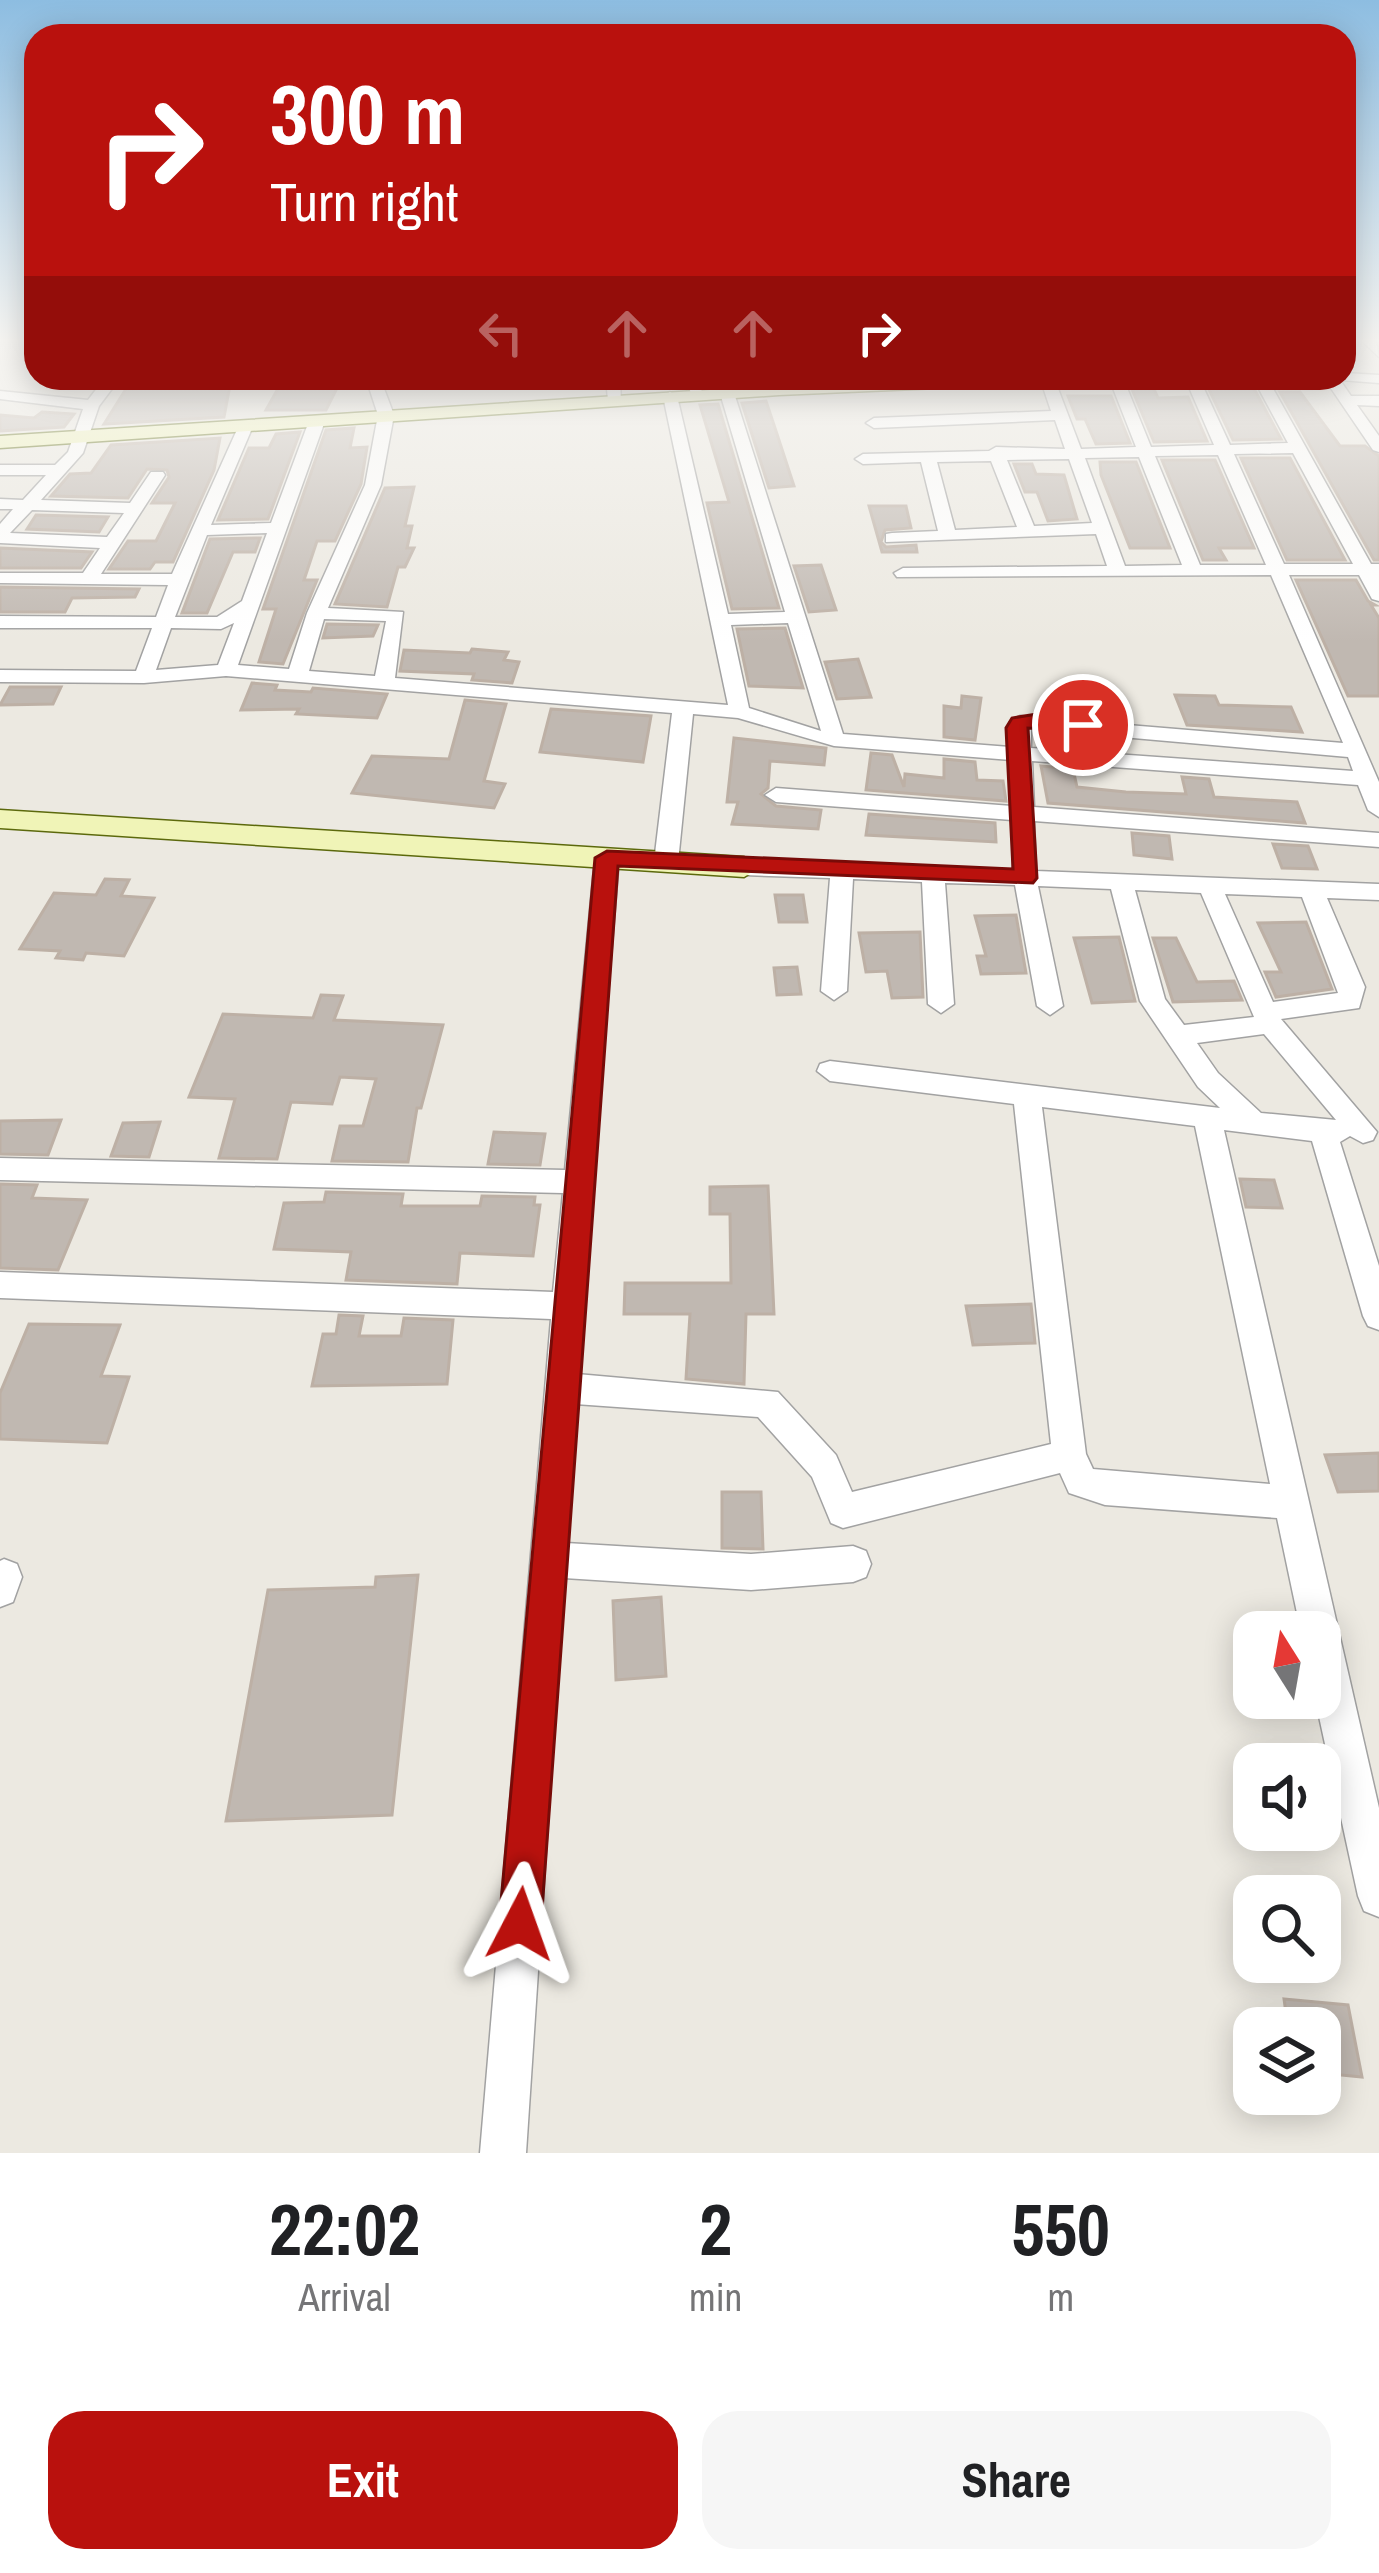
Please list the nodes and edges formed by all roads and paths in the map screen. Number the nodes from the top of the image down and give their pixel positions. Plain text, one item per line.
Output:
1 (80, 440) edge
2 (239, 440) edge
3 (310, 440) edge
4 (381, 440) edge
5 (682, 440) edge
6 (742, 440) edge
7 (1071, 440) edge
8 (1142, 440) edge
9 (1219, 440) edge
10 (1294, 440) edge
11 (1298, 448) junction
12 (1223, 449) junction
13 (1146, 450) junction
14 (1076, 451) junction
15 (996, 452) junction
16 (927, 455) junction
17 (863, 459) dead end
18 (0, 470) edge
19 (61, 470) junction
20 (157, 476) dead end
21 (0, 503) edge
22 (32, 503) junction
23 (136, 508) junction
24 (279, 528) junction
25 (1103, 528) junction
26 (200, 530) junction
27 (1028, 532) junction
28 (0, 536) edge
29 (948, 536) junction
30 (892, 538) dead end
31 (113, 543) junction
32 (1372, 569) edge
33 (1279, 570) junction
34 (1118, 571) junction
35 (1193, 571) junction
36 (903, 573) dead end
37 (0, 578) edge
38 (88, 580) junction
39 (179, 580) junction
40 (1379, 595) edge
41 (251, 603) junction
42 (316, 613) junction
43 (796, 617) junction
44 (719, 620) junction
45 (0, 622) edge
46 (164, 622) junction
47 (226, 670) junction
48 (0, 676) edge
49 (297, 676) junction
50 (144, 677) junction
51 (384, 683) junction
52 (683, 707) junction
53 (740, 712) junction
54 (834, 740) junction
55 (1356, 751) junction
56 (1018, 753) junction
57 (1367, 779) junction
58 (776, 795) dead end
59 (1379, 811) edge
60 (1023, 813) junction
61 (0, 819) edge
62 (1379, 840) edge
63 (607, 858) junction
64 (666, 862) junction
65 (744, 867) joint
66 (842, 871) junction
67 (933, 874) junction
68 (1025, 878) junction
69 (1121, 881) junction
70 (1209, 885) junction
71 (1311, 889) junction
72 (1379, 892) edge
73 (834, 991) dead end
74 (941, 1004) dead end
75 (1050, 1006) dead end
76 (1267, 1018) junction
77 (1177, 1036) junction
78 (830, 1072) dead end
79 (1027, 1098) junction
80 (1207, 1118) junction
81 (1254, 1123) junction
82 (1323, 1131) junction
83 (1371, 1132) edge
84 (0, 1169) edge
85 (581, 1182) junction
86 (0, 1285) edge
87 (570, 1306) junction
88 (1379, 1316) edge
89 (560, 1388) junction
90 (1069, 1455) junction
91 (1289, 1502) junction
92 (548, 1559) junction
93 (853, 1564) dead end
94 (1314, 1611) edge
95 (1338, 1719) edge
96 (1379, 1896) edge
97 (503, 2153) edge

1 - 19 street
2 - 26 street
3 - 24 street
4 - 42 street
5 - 44 street
6 - 43 street
7 - 14 street
8 - 13 street
9 - 12 street
10 - 11 street
11 - 12 street
11 - 32 street
12 - 13 street
12 - 33 street
13 - 14 street
13 - 35 street
14 - 15 street
14 - 25 street
15 - 16 street
15 - 27 street
16 - 17 street
16 - 29 street
18 - 19 street
19 - 22 street
20 - 23 street
21 - 22 street
22 - 23 street
22 - 28 street
23 - 31 street
24 - 26 street
24 - 41 street
25 - 27 street
25 - 34 street
26 - 39 street
27 - 29 street
28 - 31 street
29 - 30 street
31 - 38 street
32 - 33 street
32 - 40 street
33 - 35 street
33 - 55 street
34 - 35 street
34 - 36 street
37 - 38 street
38 - 39 street
39 - 46 street
41 - 46 street
41 - 47 street
42 - 49 street
42 - 51 street
43 - 44 street
43 - 54 street
44 - 53 street
45 - 46 street
46 - 50 street
47 - 49 street
47 - 50 street
48 - 50 street
49 - 51 street
51 - 52 street
52 - 53 street
52 - 64 street
53 - 54 street
54 - 56 street
55 - 56 street
55 - 57 street
56 - 57 street
56 - 60 street
57 - 59 street
58 - 60 street
60 - 62 street
60 - 68 street
61 - 63 street
63 - 64 street
63 - 85 street
64 - 65 street
65 - 66 street
66 - 67 street
66 - 73 street
67 - 68 street
67 - 74 street
68 - 69 street
68 - 75 street
69 - 70 street
69 - 77 street
70 - 71 street
70 - 76 street
71 - 72 street
71 - 76 street
76 - 77 street
76 - 83 street
77 - 81 street
78 - 79 street
79 - 80 street
79 - 90 street
80 - 81 street
80 - 91 street
81 - 82 street
82 - 83 street
82 - 88 street
84 - 85 street
85 - 87 street
86 - 87 street
87 - 89 street
89 - 90 street
89 - 92 street
90 - 91 street
91 - 94 street
92 - 93 street
92 - 97 street
95 - 96 street

